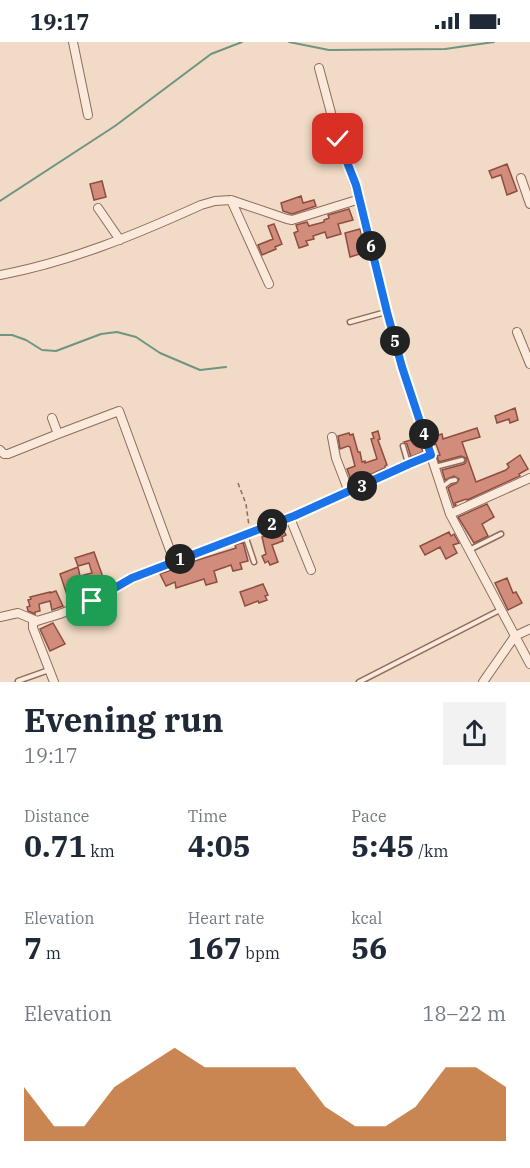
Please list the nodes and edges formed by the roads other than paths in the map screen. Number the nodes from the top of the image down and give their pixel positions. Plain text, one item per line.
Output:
1 (73, 42) edge
2 (319, 68) dead end
3 (88, 115) dead end
4 (521, 178) dead end
5 (360, 199) junction
6 (231, 200) junction
7 (530, 204) edge
8 (98, 208) dead end
9 (120, 240) junction
10 (0, 275) edge
11 (269, 284) dead end
12 (387, 312) junction
13 (350, 322) dead end
14 (517, 332) dead end
15 (530, 364) edge
16 (52, 418) dead end
17 (58, 434) junction
18 (332, 437) dead end
19 (403, 446) dead end
20 (0, 450) edge
21 (431, 455) junction
22 (462, 460) dead end
23 (409, 464) junction
24 (435, 467) junction
25 (530, 478) edge
26 (455, 480) dead end
27 (441, 489) junction
28 (349, 492) junction
29 (450, 514) junction
30 (290, 518) junction
31 (248, 533) junction
32 (501, 534) dead end
33 (468, 550) junction
34 (174, 561) junction
35 (254, 562) dead end
36 (311, 570) dead end
37 (500, 610) junction
38 (0, 617) edge
39 (33, 620) junction
40 (530, 629) edge
41 (515, 636) junction
42 (530, 664) edge
43 (50, 670) junction
44 (18, 681) edge
45 (54, 682) edge
46 (359, 682) edge
47 (483, 682) edge

1 - 3 street
2 - 5 street
4 - 7 street
5 - 6 street
5 - 12 street
6 - 9 street
6 - 11 street
8 - 9 street
9 - 10 street
12 - 13 lane
12 - 21 street
14 - 15 street
16 - 17 street
17 - 20 street
17 - 34 street
18 - 28 street
19 - 23 lane
21 - 23 street
21 - 24 street
22 - 24 lane
23 - 28 street
24 - 27 street
25 - 29 street
26 - 27 lane
27 - 29 street
28 - 30 street
29 - 33 street
30 - 31 street
30 - 36 street
31 - 34 street
31 - 35 lane
32 - 33 lane
33 - 37 street
34 - 39 street
37 - 41 street
37 - 46 lane
38 - 39 street
39 - 43 street
40 - 41 street
41 - 42 street
41 - 47 street
43 - 44 lane
43 - 45 street

